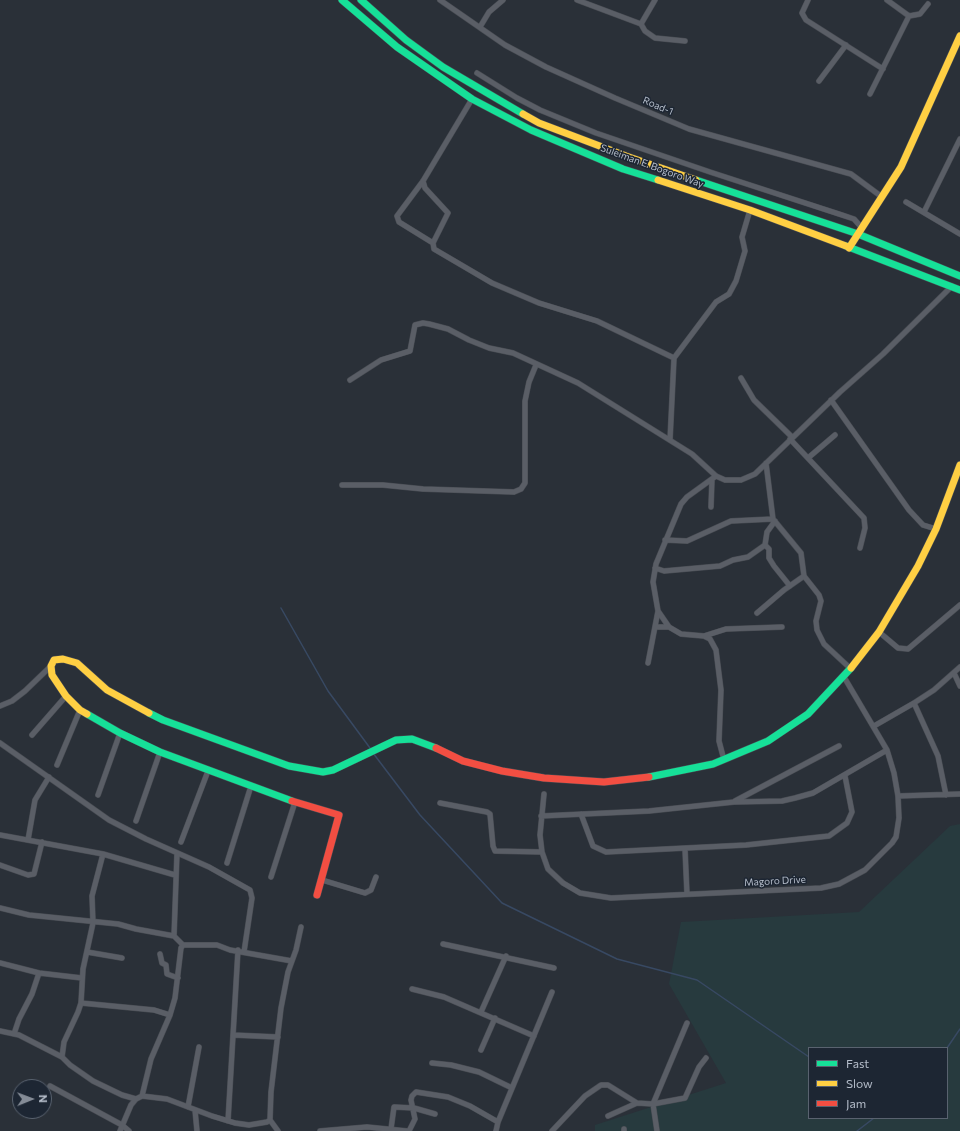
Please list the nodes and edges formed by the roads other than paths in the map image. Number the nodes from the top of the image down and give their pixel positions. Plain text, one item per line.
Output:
1 (342, 0) edge
2 (361, 0) edge
3 (440, 0) edge
4 (503, 0) edge
5 (577, 0) edge
6 (655, 0) edge
7 (808, 0) edge
8 (887, 0) edge
9 (928, 4) dead end
10 (909, 16) junction
11 (641, 24) junction
12 (480, 27) dead end
13 (960, 36) edge
14 (685, 41) dead end
15 (846, 45) junction
16 (883, 69) junction
17 (477, 73) dead end
18 (819, 82) dead end
19 (870, 94) dead end
20 (472, 99) junction
21 (960, 139) edge
22 (423, 182) junction
23 (418, 188) junction
24 (425, 188) junction
25 (882, 197) junction
26 (906, 202) dead end
27 (750, 210) junction
28 (924, 212) junction
29 (860, 231) junction
30 (960, 234) edge
31 (433, 243) junction
32 (850, 248) junction
33 (960, 276) edge
34 (952, 286) junction
35 (960, 290) edge
36 (674, 358) junction
37 (536, 365) junction
38 (741, 378) dead end
39 (350, 380) dead end
40 (831, 400) junction
41 (835, 434) dead end
42 (791, 438) junction
43 (670, 440) junction
44 (808, 458) junction
45 (766, 463) junction
46 (960, 465) edge
47 (714, 478) junction
48 (342, 485) dead end
49 (711, 507) dead end
50 (774, 520) junction
51 (936, 529) junction
52 (666, 540) junction
53 (765, 544) junction
54 (860, 548) dead end
55 (655, 568) junction
56 (804, 576) junction
57 (790, 586) junction
58 (960, 605) edge
59 (658, 611) junction
60 (757, 613) dead end
61 (655, 626) junction
62 (669, 627) junction
63 (782, 627) dead end
64 (878, 632) junction
65 (704, 636) junction
66 (648, 662) dead end
67 (51, 666) junction
68 (960, 667) edge
69 (851, 669) junction
70 (954, 673) junction
71 (844, 677) junction
72 (960, 686) edge
73 (66, 696) junction
74 (914, 703) junction
75 (0, 706) edge
76 (80, 710) junction
77 (874, 726) junction
78 (120, 733) junction
79 (32, 735) dead end
80 (0, 743) edge
81 (839, 746) dead end
82 (887, 750) junction
83 (160, 752) junction
84 (724, 760) junction
85 (57, 765) dead end
86 (208, 772) junction
87 (845, 776) junction
88 (49, 777) junction
89 (251, 786) junction
90 (544, 794) dead end
91 (960, 794) edge
92 (98, 795) dead end
93 (946, 795) junction
94 (898, 796) junction
95 (295, 802) junction
96 (734, 802) junction
97 (440, 803) dead end
98 (581, 814) junction
99 (541, 816) junction
100 (136, 821) dead end
101 (0, 835) edge
102 (28, 840) junction
103 (42, 842) junction
104 (181, 842) dead end
105 (685, 849) junction
106 (542, 852) junction
107 (177, 853) junction
108 (103, 854) junction
109 (228, 863) dead end
110 (0, 865) edge
111 (175, 875) junction
112 (271, 877) dead end
113 (376, 877) dead end
114 (322, 880) junction
115 (687, 894) junction
116 (318, 895) dead end
117 (0, 908) edge
118 (93, 923) junction
119 (301, 927) dead end
120 (174, 936) junction
121 (443, 944) dead end
122 (183, 945) junction
123 (238, 950) junction
124 (87, 952) junction
125 (244, 952) junction
126 (160, 954) dead end
127 (506, 956) junction
128 (122, 958) dead end
129 (292, 961) junction
130 (0, 963) edge
131 (554, 968) dead end
132 (39, 973) junction
133 (82, 978) junction
134 (178, 978) junction
135 (412, 989) dead end
136 (552, 992) dead end
137 (81, 1002) junction
138 (481, 1012) junction
139 (170, 1015) junction
140 (495, 1018) junction
141 (687, 1023) dead end
142 (0, 1031) edge
143 (14, 1034) junction
144 (233, 1035) junction
145 (534, 1036) junction
146 (278, 1037) junction
147 (199, 1047) dead end
148 (481, 1050) dead end
149 (62, 1057) junction
150 (706, 1058) dead end
151 (432, 1064) dead end
152 (52, 1087) edge
153 (512, 1088) junction
154 (142, 1096) junction
155 (136, 1099) junction
156 (637, 1104) junction
157 (653, 1104) junction
158 (188, 1107) junction
159 (414, 1108) junction
160 (195, 1110) junction
161 (435, 1114) dead end
162 (608, 1116) dead end
163 (270, 1120) junction
164 (228, 1121) junction
165 (498, 1122) junction
166 (122, 1125) junction
167 (391, 1129) junction
168 (120, 1131) edge
169 (129, 1131) edge
170 (197, 1131) edge
171 (278, 1131) edge
172 (320, 1131) edge
173 (408, 1131) edge
174 (496, 1131) edge
175 (552, 1131) edge
176 (657, 1131) edge

1 - 20 street, Suleiman E. Bogoro Way
2 - 29 street, Suleiman E. Bogoro Way
3 - 25 street, Road-1
4 - 12 street
5 - 11 street
6 - 11 street
7 - 15 street
8 - 10 street
9 - 10 street
10 - 16 street
11 - 14 street
13 - 25 street
15 - 16 street
15 - 18 street
16 - 19 street
17 - 29 street
20 - 22 street
20 - 27 street, Suleiman E. Bogoro Way
21 - 28 street
22 - 23 street
22 - 24 street
23 - 24 street
23 - 31 street
24 - 31 street
25 - 29 street
26 - 28 street
27 - 32 street, Suleiman E. Bogoro Way
27 - 36 street
28 - 30 street
29 - 32 street
29 - 33 street, Suleiman E. Bogoro Way
31 - 36 street
32 - 34 street, Suleiman E. Bogoro Way
34 - 35 street, Suleiman E. Bogoro Way
34 - 40 street
36 - 43 street
37 - 39 street
37 - 43 street
37 - 48 street
38 - 42 street
40 - 42 street
40 - 51 street
41 - 44 street
42 - 44 street
42 - 45 street
43 - 47 street
44 - 54 street
45 - 47 street
45 - 50 street
46 - 51 street
47 - 49 street
47 - 52 street
50 - 52 street
50 - 53 street
50 - 56 street
51 - 64 street
52 - 55 street
53 - 55 street
53 - 57 street
55 - 59 street
56 - 57 street
56 - 69 street
57 - 60 street
58 - 64 street
59 - 61 street
59 - 62 street
61 - 62 street
61 - 66 street
62 - 65 street
63 - 65 street
64 - 69 street
65 - 84 street
67 - 73 street
67 - 75 street
67 - 84 street
68 - 70 street
69 - 71 street
70 - 72 street
70 - 74 street
71 - 77 street, Magoro Drive
71 - 84 street
73 - 76 street
73 - 79 street
74 - 77 street
74 - 93 street
76 - 78 street
76 - 85 street
77 - 82 street, Magoro Drive
78 - 83 street
78 - 92 street
80 - 88 street
81 - 96 street
82 - 87 street
82 - 94 street, Magoro Drive
83 - 86 street
83 - 100 street
86 - 89 street
86 - 104 street
87 - 96 street
87 - 105 street
88 - 102 street
88 - 107 street
89 - 95 street
89 - 109 street
90 - 99 street, Magoro Drive
91 - 93 street
93 - 94 street
94 - 115 street, Magoro Drive
95 - 112 street
95 - 114 street
96 - 98 street
97 - 106 street
98 - 99 street
98 - 105 street
99 - 106 street, Magoro Drive
101 - 102 street
102 - 103 street
103 - 108 street
103 - 110 street
105 - 115 street
106 - 115 street, Magoro Drive
107 - 111 street
107 - 125 street
108 - 111 street
108 - 118 street
111 - 120 street
113 - 114 street
114 - 116 street
117 - 118 street
118 - 120 street
118 - 124 street
119 - 129 street
120 - 122 street
121 - 127 street
122 - 123 street
122 - 134 street
123 - 125 street
123 - 144 street
124 - 128 street
124 - 133 street
125 - 129 street
126 - 134 street
127 - 131 street
127 - 138 street
129 - 146 street
130 - 132 street
132 - 133 street
132 - 143 street
133 - 137 street
134 - 139 street
135 - 138 street
136 - 145 street
137 - 139 street
137 - 149 street
138 - 140 street
139 - 154 street
140 - 145 street
140 - 148 street
141 - 157 street
142 - 143 street
143 - 149 street
144 - 146 street
144 - 164 street
145 - 153 street
146 - 163 street
147 - 158 street
149 - 155 street
150 - 157 street
151 - 153 street
152 - 166 street
153 - 165 street
154 - 155 street
154 - 158 street
155 - 166 street
156 - 157 street
156 - 162 street
156 - 175 street
157 - 176 street
158 - 160 street
159 - 161 street
159 - 165 street
159 - 167 street
159 - 173 street
160 - 164 street
160 - 170 street
163 - 164 street
163 - 171 street
165 - 174 street
166 - 168 street
166 - 169 street
167 - 172 street
167 - 173 street

